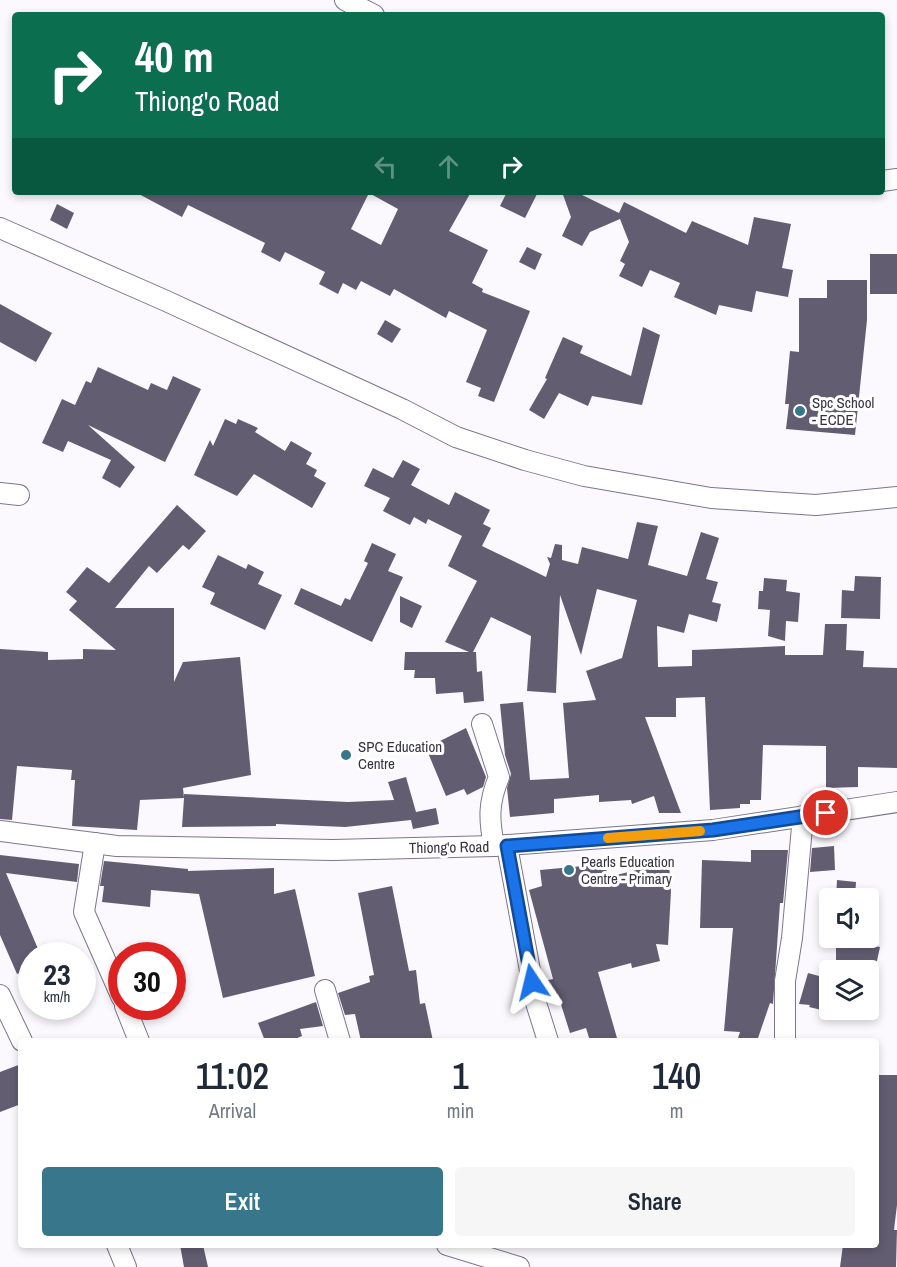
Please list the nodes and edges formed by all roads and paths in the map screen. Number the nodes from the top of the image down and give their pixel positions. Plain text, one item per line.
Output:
1 (345, 0) edge
2 (368, 12) edge
3 (0, 228) edge
4 (897, 497) edge
5 (482, 724) dead end
6 (897, 802) edge
7 (803, 816) junction
8 (0, 831) edge
9 (95, 843) junction
10 (501, 846) junction
11 (108, 966) edge
12 (325, 990) dead end
13 (0, 995) edge
14 (131, 1020) edge
15 (21, 1038) edge
16 (138, 1038) edge
17 (339, 1038) edge
18 (547, 1038) edge
19 (785, 1038) edge
20 (118, 1248) edge
21 (457, 1248) edge
22 (126, 1267) edge
23 (519, 1267) edge

1 - 2 street
3 - 4 street
5 - 10 street
6 - 7 street, Thiong'o Road
7 - 10 street, Thiong'o Road
7 - 19 street
8 - 9 street, Thiong'o Road
9 - 10 street, Thiong'o Road
9 - 11 street
10 - 18 street
12 - 17 street
13 - 15 street
14 - 16 street
20 - 22 street
21 - 23 street

